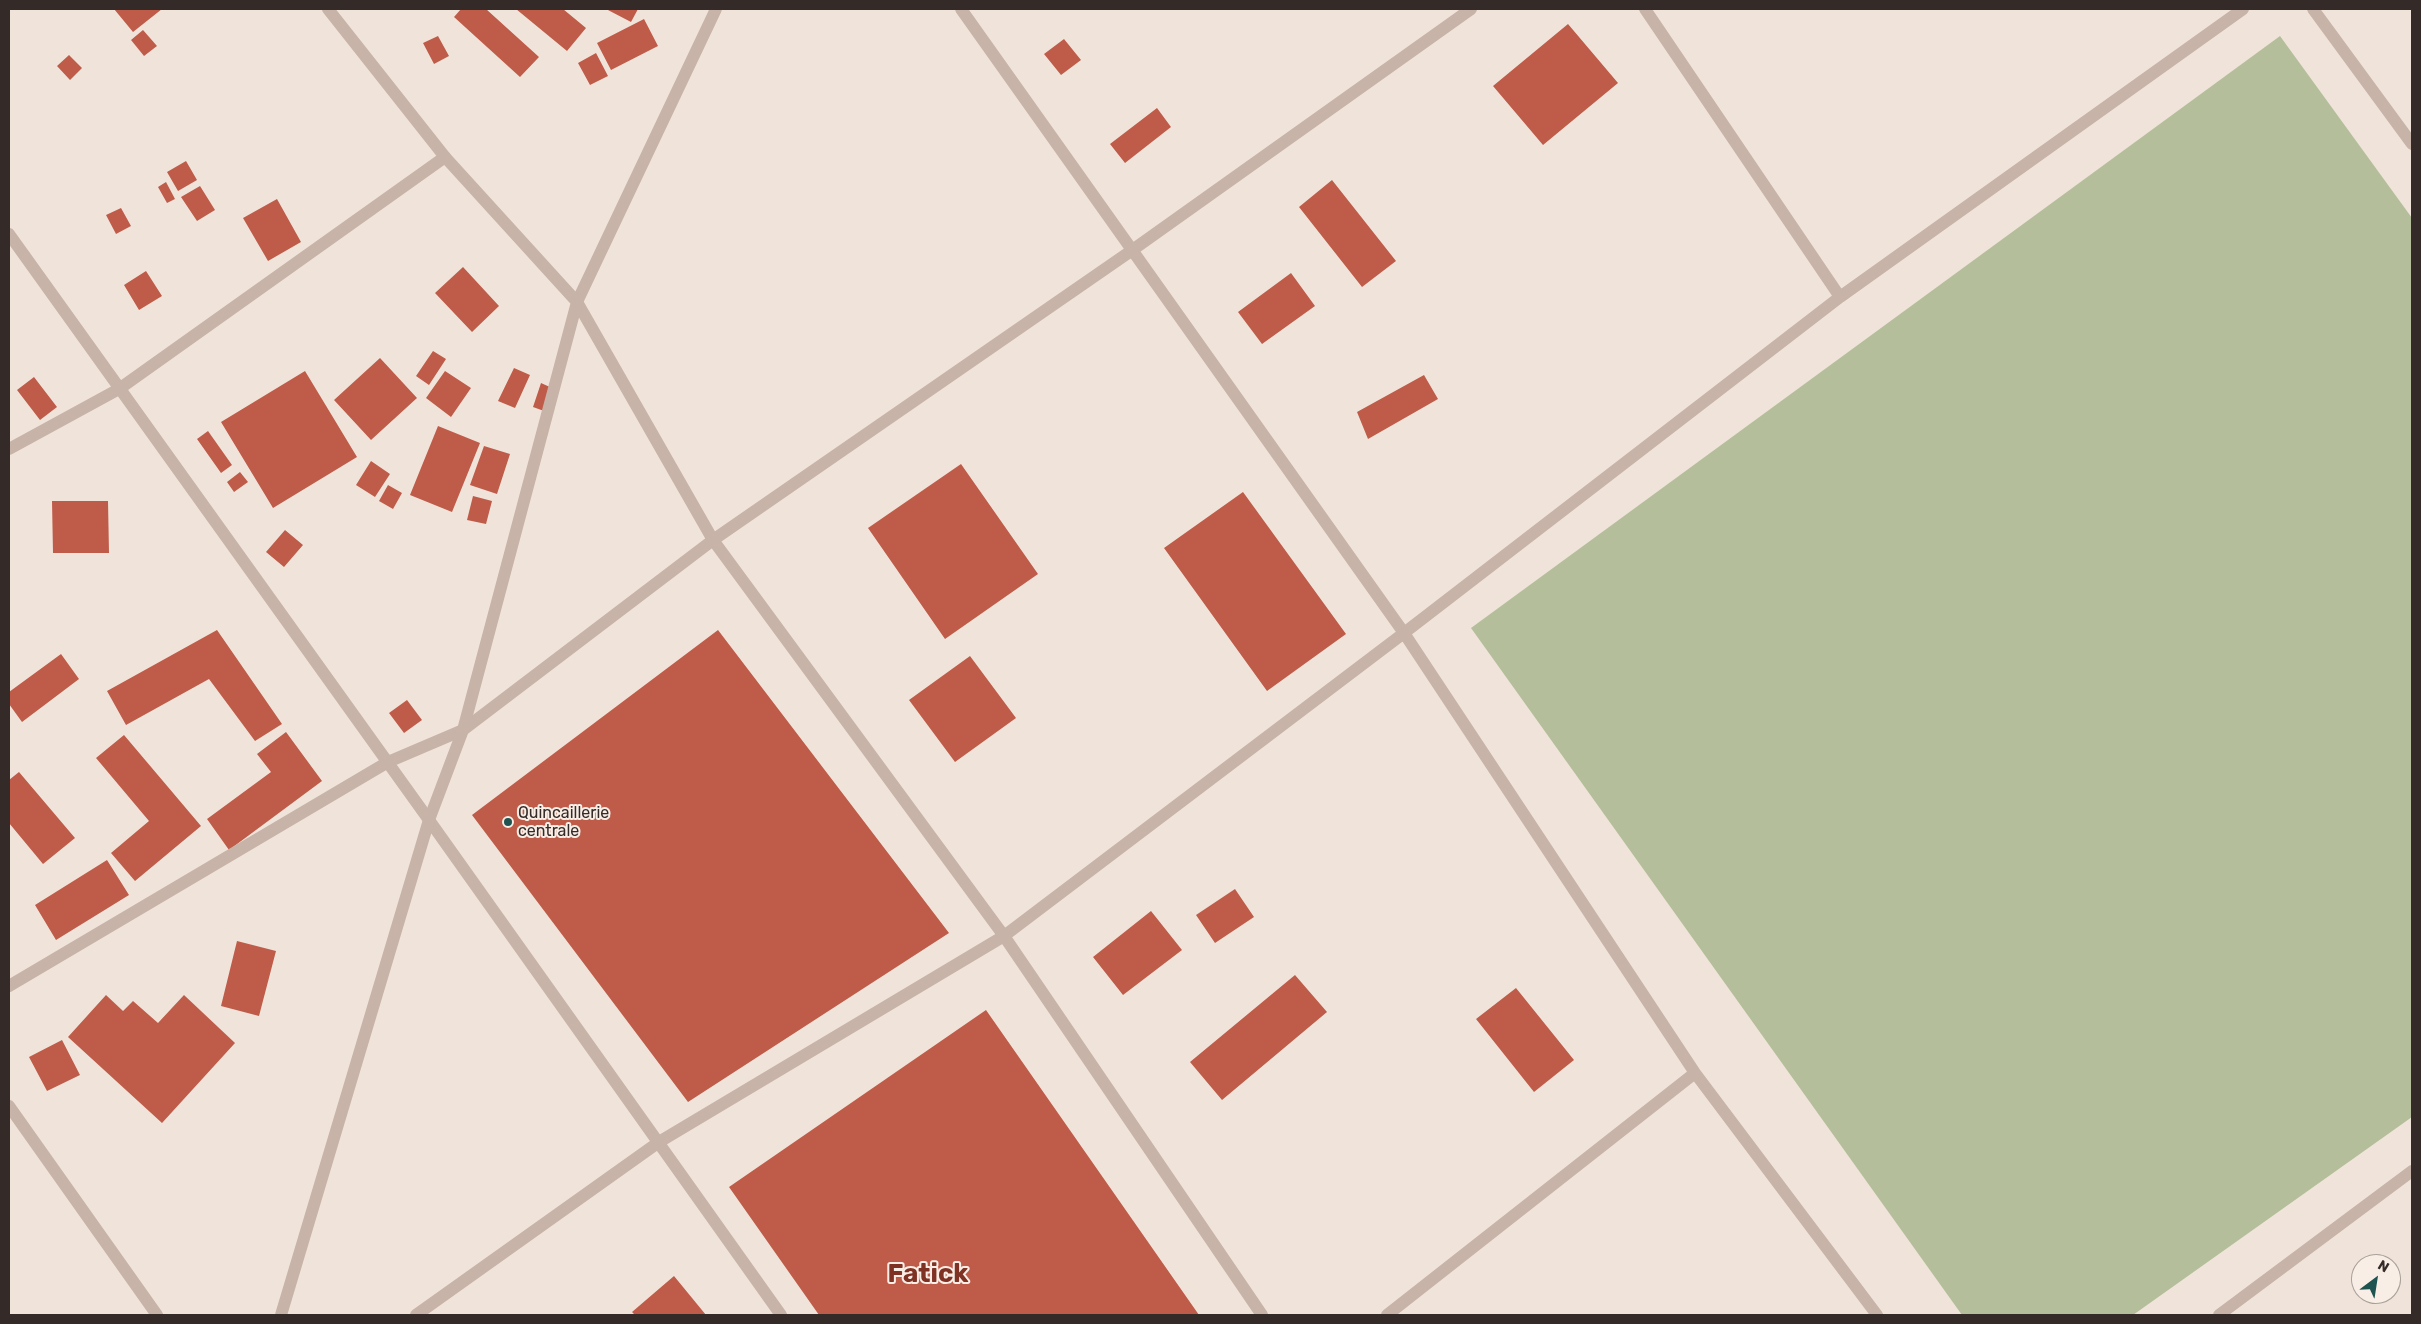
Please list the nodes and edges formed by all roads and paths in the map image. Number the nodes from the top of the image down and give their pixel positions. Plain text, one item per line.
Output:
1 (328, 9) edge
2 (716, 9) edge
3 (961, 9) edge
4 (1471, 9) edge
5 (1645, 9) edge
6 (2243, 9) edge
7 (2313, 9) edge
8 (2412, 144) edge
9 (445, 157) junction
10 (9, 234) edge
11 (1131, 251) junction
12 (1840, 298) junction
13 (577, 302) junction
14 (119, 389) junction
15 (9, 449) edge
16 (713, 540) junction
17 (1404, 633) junction
18 (463, 730) junction
19 (388, 762) junction
20 (429, 820) junction
21 (1004, 936) junction
22 (9, 986) edge
23 (1695, 1073) junction
24 (9, 1106) edge
25 (659, 1142) junction
26 (2412, 1171) edge
27 (157, 1315) edge
28 (281, 1315) edge
29 (416, 1315) edge
30 (781, 1315) edge
31 (1262, 1315) edge
32 (1387, 1315) edge
33 (1877, 1315) edge
34 (2219, 1315) edge

1 - 9 street
2 - 13 street
3 - 11 street
4 - 11 street
5 - 12 street
6 - 12 street
7 - 8 street
9 - 13 street
9 - 14 street
10 - 14 street
11 - 16 street
11 - 17 street
12 - 17 street
13 - 16 street
13 - 18 street
14 - 15 street
14 - 19 street
16 - 18 street
16 - 21 street
17 - 21 street
17 - 23 street
18 - 19 street
18 - 20 street
19 - 20 street
19 - 22 street
20 - 25 street
20 - 28 street
21 - 25 street
21 - 31 street
23 - 32 street
23 - 33 street
24 - 27 street
25 - 29 street
25 - 30 street
26 - 34 street

